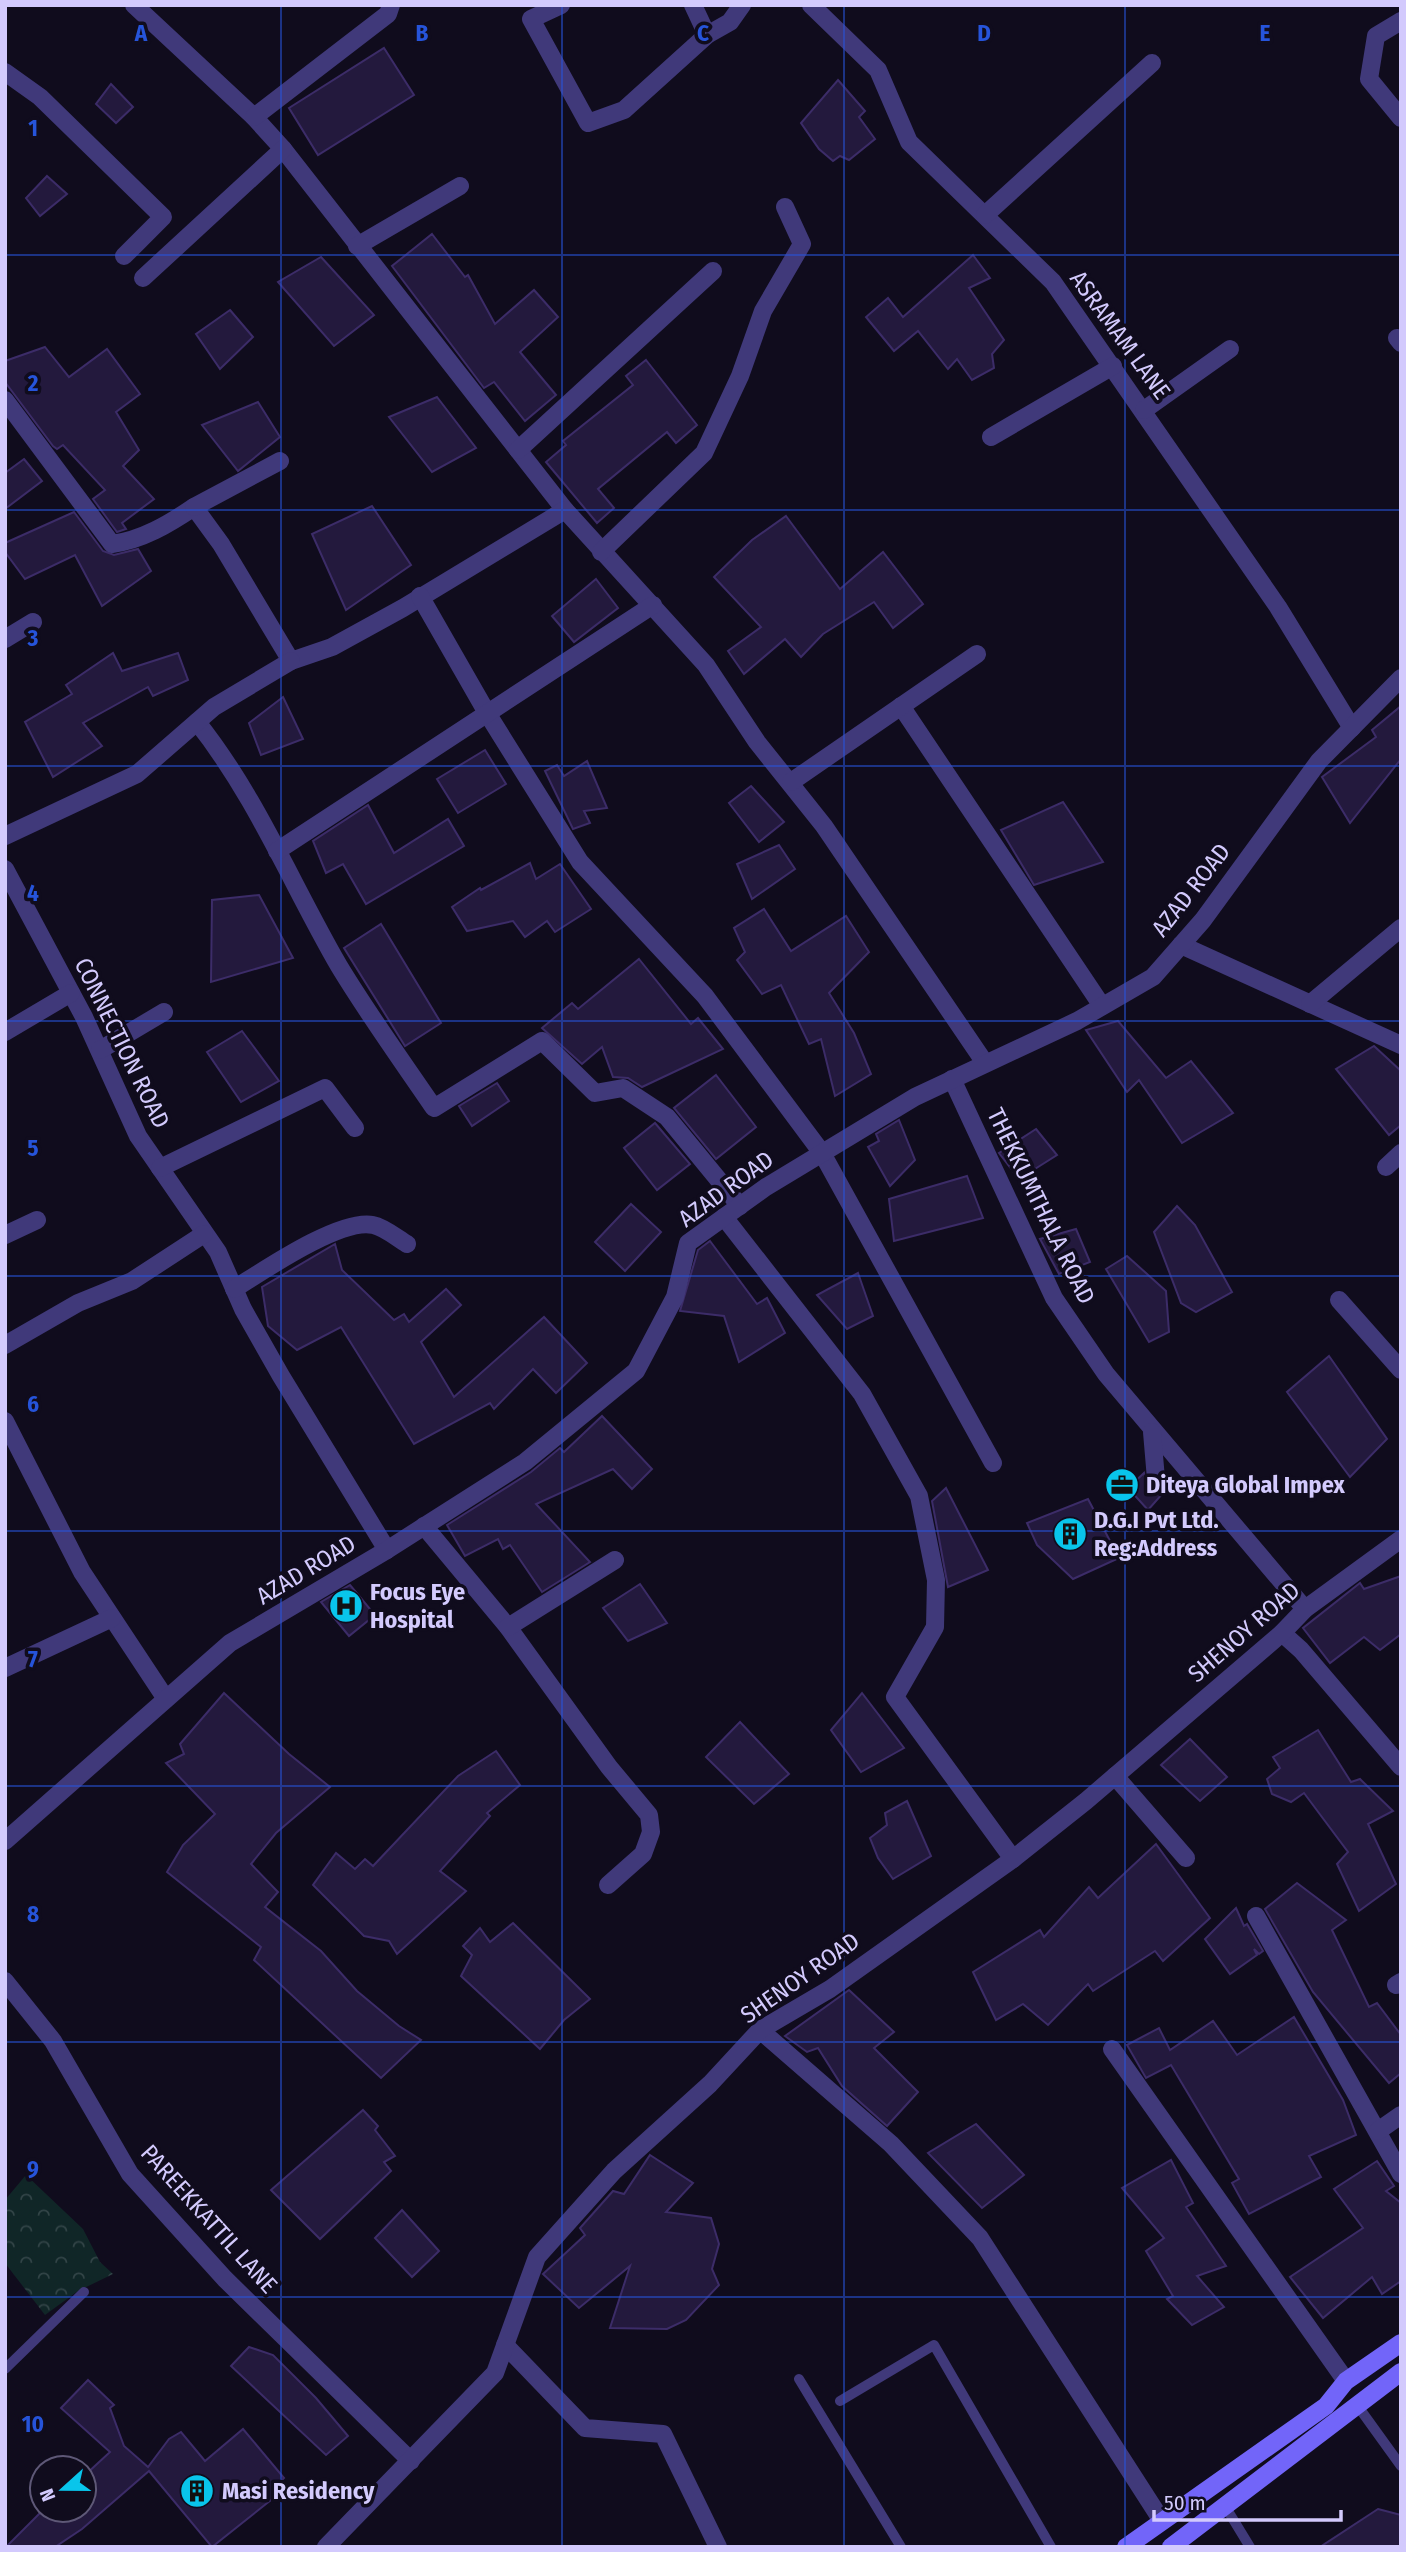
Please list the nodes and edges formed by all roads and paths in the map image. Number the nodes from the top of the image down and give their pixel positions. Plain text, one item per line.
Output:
1 (134, 5) edge
2 (391, 5) edge
3 (561, 5) edge
4 (693, 5) edge
5 (742, 5) edge
6 (811, 5) edge
7 (1401, 21) edge
8 (708, 35) junction
9 (1152, 63) dead end
10 (5, 72) edge
11 (254, 117) junction
12 (1401, 118) edge
13 (283, 149) junction
14 (460, 186) dead end
15 (785, 206) dead end
16 (985, 215) junction
17 (357, 246) junction
18 (124, 256) dead end
19 (713, 271) dead end
20 (143, 278) dead end
21 (1230, 349) dead end
22 (1113, 366) junction
23 (5, 400) edge
24 (1144, 410) junction
25 (991, 438) dead end
26 (518, 450) junction
27 (280, 461) dead end
28 (194, 507) junction
29 (565, 510) junction
30 (601, 552) junction
31 (420, 596) junction
32 (653, 605) junction
33 (33, 622) dead end
34 (5, 639) edge
35 (977, 654) dead end
36 (291, 661) junction
37 (1401, 678) edge
38 (901, 706) junction
39 (487, 713) junction
40 (197, 722) junction
41 (1352, 728) junction
42 (791, 782) junction
43 (5, 836) edge
44 (277, 851) junction
45 (5, 869) edge
46 (1401, 928) edge
47 (1181, 945) junction
48 (71, 993) junction
49 (1310, 1004) junction
50 (1102, 1006) junction
51 (164, 1012) dead end
52 (5, 1032) edge
53 (1401, 1045) edge
54 (100, 1050) junction
55 (985, 1063) junction
56 (952, 1080) junction
57 (355, 1128) dead end
58 (822, 1153) junction
59 (1401, 1153) edge
60 (1386, 1167) dead end
61 (160, 1168) junction
62 (740, 1206) junction
63 (724, 1217) junction
64 (37, 1220) dead end
65 (204, 1234) junction
66 (5, 1236) edge
67 (407, 1244) dead end
68 (234, 1289) junction
69 (1339, 1300) dead end
70 (5, 1345) edge
71 (1401, 1370) edge
72 (5, 1421) edge
73 (1152, 1432) junction
74 (993, 1463) dead end
75 (1157, 1479) dead end
76 (424, 1526) junction
77 (1401, 1539) edge
78 (387, 1550) junction
79 (615, 1560) dead end
80 (1305, 1609) junction
81 (112, 1618) junction
82 (508, 1627) junction
83 (1282, 1633) junction
84 (5, 1668) edge
85 (166, 1699) junction
86 (1401, 1767) edge
87 (1115, 1776) junction
88 (5, 1841) edge
89 (1186, 1858) dead end
90 (1013, 1859) junction
91 (608, 1885) dead end
92 (1256, 1916) dead end
93 (5, 1981) edge
94 (760, 2030) junction
95 (1112, 2049) dead end
96 (1401, 2115) edge
97 (1378, 2131) junction
98 (1401, 2174) edge
99 (84, 2292) dead end
100 (1401, 2343) edge
101 (505, 2345) junction
102 (5, 2369) edge
103 (1401, 2372) edge
104 (799, 2379) dead end
105 (1346, 2381) junction
106 (840, 2401) dead end
107 (1357, 2405) junction
108 (411, 2461) junction
109 (1401, 2466) edge
110 (1225, 2506) junction
111 (1162, 2521) junction
112 (326, 2547) edge
113 (718, 2547) edge
114 (901, 2547) edge
115 (1051, 2547) edge
116 (1126, 2547) edge
117 (1171, 2547) edge
118 (1250, 2547) edge

1 - 11 street
2 - 11 street
3 - 8 street
4 - 8 street
5 - 8 street
6 - 16 street, ASRAMAM LANE
7 - 12 street
9 - 16 street
10 - 18 street
11 - 13 street
13 - 17 street
13 - 20 street
14 - 17 street
15 - 30 street
16 - 22 street, ASRAMAM LANE
17 - 26 street
19 - 26 street
21 - 24 street
22 - 24 street, ASRAMAM LANE
22 - 25 street
23 - 28 street
24 - 41 street, ASRAMAM LANE
26 - 29 street
27 - 28 street
28 - 36 street
29 - 30 street
29 - 31 street
30 - 32 street
31 - 36 street
31 - 39 street
32 - 39 street
32 - 42 street
33 - 34 street
35 - 38 street
36 - 40 street
37 - 41 street, AZAD ROAD
38 - 42 street
38 - 50 street
39 - 44 street
39 - 58 street
40 - 43 street
40 - 44 street
41 - 47 street, AZAD ROAD
42 - 55 street
44 - 62 street
45 - 48 street, CONNECTION ROAD
46 - 49 street
47 - 49 street
47 - 50 street, AZAD ROAD
48 - 52 street
48 - 54 street, CONNECTION ROAD
49 - 53 street
50 - 55 street, AZAD ROAD
51 - 54 street
54 - 61 street, CONNECTION ROAD
55 - 56 street, AZAD ROAD
56 - 58 street, AZAD ROAD
56 - 73 street, THEKKUMTHALA ROAD
57 - 61 street
58 - 62 street, AZAD ROAD
58 - 74 street
59 - 60 street
61 - 65 street, CONNECTION ROAD
62 - 63 street, AZAD ROAD
63 - 76 street, AZAD ROAD
63 - 90 street
64 - 66 street
65 - 68 street, CONNECTION ROAD
65 - 70 street
67 - 68 street
68 - 78 street, CONNECTION ROAD
69 - 71 street
72 - 81 street
73 - 75 street
73 - 80 street, THEKKUMTHALA ROAD
76 - 78 street, AZAD ROAD
76 - 82 street
77 - 80 street, SHENOY ROAD
78 - 85 street, AZAD ROAD
79 - 82 street
80 - 83 street, SHENOY ROAD
81 - 84 street
81 - 85 street
82 - 91 street
83 - 86 street
83 - 87 street, SHENOY ROAD
85 - 88 street, AZAD ROAD
87 - 89 street
87 - 90 street, SHENOY ROAD
90 - 94 street, SHENOY ROAD
92 - 97 street
93 - 108 street, PAREEKKATTIL LANE
94 - 101 street, SHENOY ROAD
94 - 111 street
95 - 105 street
96 - 97 street
97 - 98 street
99 - 102 lane
100 - 105 main road
101 - 108 street, SHENOY ROAD
101 - 113 street
103 - 107 main road
104 - 114 lane
105 - 111 main road
106 - 115 lane
107 - 109 lane
107 - 110 main road
108 - 112 street, SHENOY ROAD
110 - 117 main road
110 - 118 lane
111 - 116 main road

